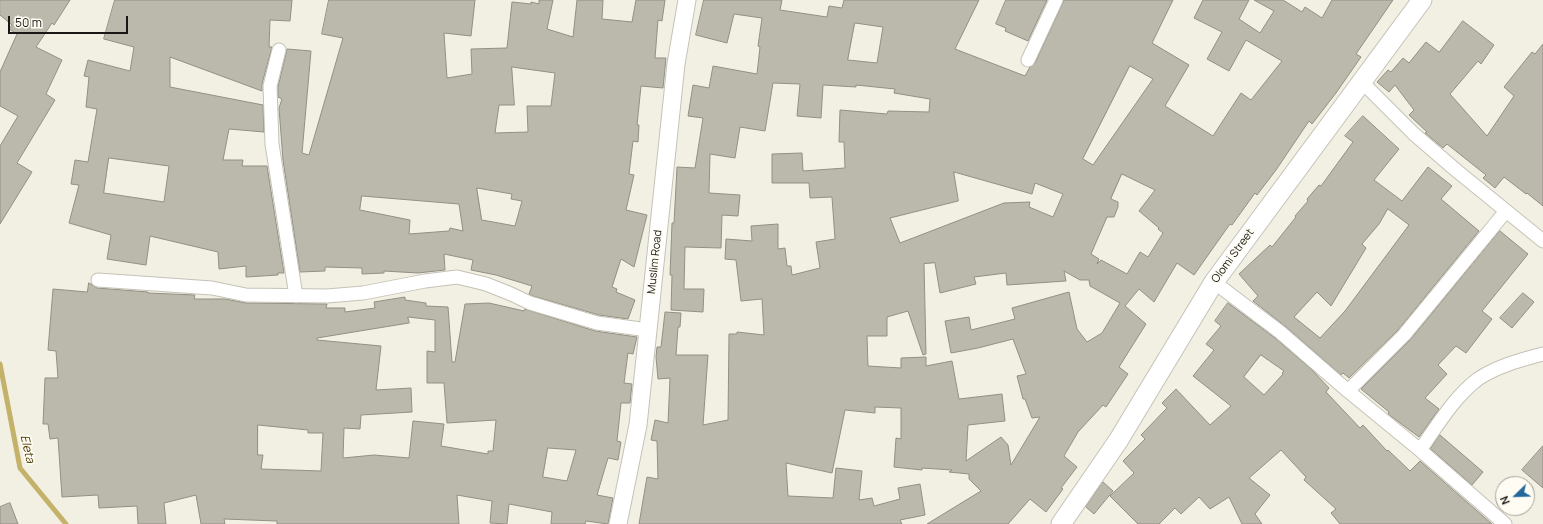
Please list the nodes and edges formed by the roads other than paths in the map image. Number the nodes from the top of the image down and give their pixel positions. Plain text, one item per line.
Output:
1 (687, 0) edge
2 (1056, 0) edge
3 (1422, 0) edge
4 (279, 50) dead end
5 (1028, 60) dead end
6 (1362, 82) junction
7 (1506, 211) junction
8 (1543, 241) edge
9 (98, 280) dead end
10 (1214, 282) junction
11 (296, 296) junction
12 (648, 330) junction
13 (1543, 354) edge
14 (1348, 391) junction
15 (1420, 450) junction
16 (618, 524) edge
17 (1061, 524) edge
18 (1504, 524) edge

1 - 12 street, Muslim Road
2 - 5 street
3 - 6 main road, Olomi Street
4 - 11 street
6 - 7 street
6 - 10 main road, Olomi Street
7 - 8 street
7 - 14 street
9 - 11 street
10 - 14 street
10 - 17 main road, Olomi Street
11 - 12 street
12 - 16 street, Muslim Road
13 - 15 street
14 - 15 street
15 - 18 street

